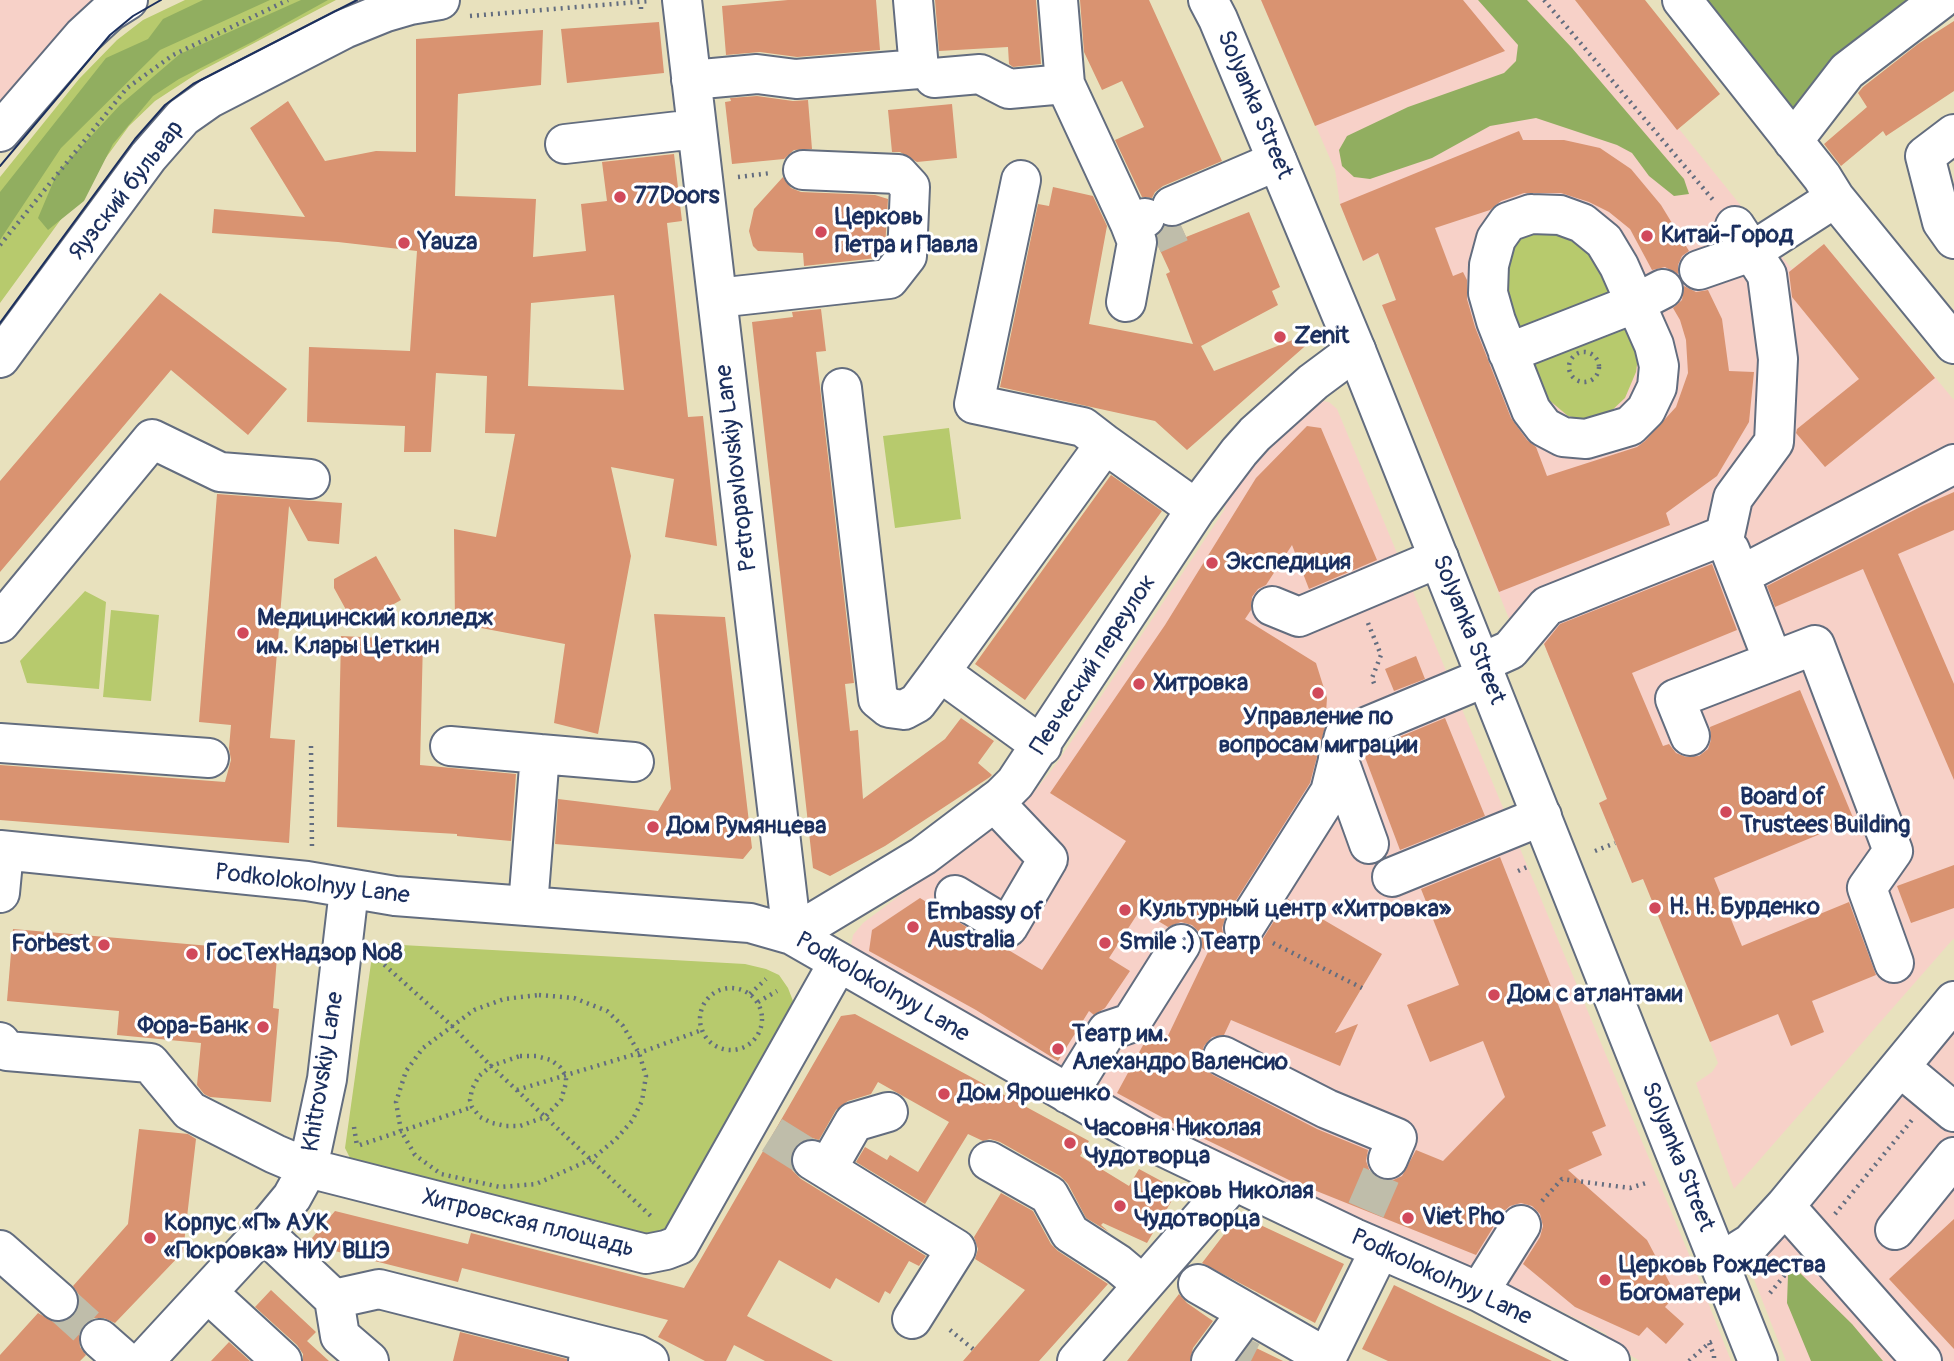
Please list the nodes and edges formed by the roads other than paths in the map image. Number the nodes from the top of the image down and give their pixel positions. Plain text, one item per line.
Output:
1 (128, 0) edge
2 (682, 0) edge
3 (913, 0) edge
4 (1058, 0) edge
5 (1208, 0) edge
6 (1682, 0) edge
7 (1940, 0) edge
8 (452, 8) edge
9 (934, 78) dead end
10 (691, 80) junction
11 (1065, 84) junction
12 (696, 129) junction
13 (0, 132) edge
14 (1954, 134) edge
15 (1793, 141) junction
16 (565, 145) dead end
17 (803, 170) dead end
18 (1281, 170) junction
19 (1021, 180) dead end
20 (1835, 198) junction
21 (1153, 224) junction
22 (1743, 239) junction
23 (1954, 239) edge
24 (1699, 270) dead end
25 (1649, 296) junction
26 (717, 298) junction
27 (1126, 302) dead end
28 (1954, 344) edge
29 (1356, 351) junction
30 (1508, 353) junction
31 (0, 358) edge
32 (842, 388) dead end
33 (1105, 444) junction
34 (1954, 464) edge
35 (310, 479) dead end
36 (1196, 509) junction
37 (1725, 535) junction
38 (1439, 558) junction
39 (1741, 575) junction
40 (1272, 606) dead end
41 (0, 623) edge
42 (1773, 661) junction
43 (1483, 670) junction
44 (940, 672) junction
45 (1690, 736) dead end
46 (0, 743) edge
47 (450, 746) dead end
48 (1042, 746) junction
49 (540, 754) junction
50 (209, 758) dead end
51 (1338, 758) junction
52 (634, 762) dead end
53 (994, 802) junction
54 (1542, 817) junction
55 (1369, 844) dead end
56 (2, 850) edge
57 (1392, 877) dead end
58 (349, 890) junction
59 (0, 893) edge
60 (955, 895) dead end
61 (528, 906) junction
62 (1244, 928) road end
63 (792, 935) junction
64 (1181, 944) dead end
65 (838, 963) junction
66 (1894, 963) dead end
67 (1952, 1008) edge
68 (0, 1042) edge
69 (1223, 1056) dead end
70 (1900, 1068) junction
71 (1068, 1094) junction
72 (1943, 1103) edge
73 (888, 1112) dead end
74 (1954, 1157) edge
75 (1388, 1159) tunnel mouth
76 (989, 1161) dead end
77 (308, 1168) junction
78 (1234, 1181) junction
79 (1785, 1206) junction
80 (1521, 1225) road end
81 (1895, 1230) dead end
82 (1367, 1232) junction
83 (263, 1233) junction
84 (0, 1250) edge
85 (1735, 1253) junction
86 (1198, 1284) dead end
87 (1143, 1285) junction
88 (1479, 1292) junction
89 (208, 1293) junction
90 (334, 1299) junction
91 (58, 1301) tunnel mouth
92 (1247, 1312) junction
93 (912, 1319) dead end
94 (590, 1352) edge
95 (1222, 1354) edge
96 (1334, 1357) edge
97 (1758, 1360) edge
98 (144, 1361) edge
99 (282, 1361) edge
100 (369, 1361) edge
101 (649, 1361) edge
102 (1077, 1361) edge
103 (1610, 1361) edge
104 (1922, 1361) edge

1 - 13 street
2 - 10 street, Petropavlovskiy Lane
3 - 10 street
4 - 11 street
5 - 18 street, Solyanka Street
6 - 15 street
7 - 15 street
8 - 31 street, Яузский бульвар
9 - 11 street
10 - 12 street, Petropavlovskiy Lane
11 - 21 street
12 - 16 street
12 - 26 street, Petropavlovskiy Lane
14 - 23 street
15 - 20 street
17 - 26 street
18 - 21 street
18 - 29 street, Solyanka Street
19 - 33 street
20 - 22 street
20 - 28 street
21 - 27 street
22 - 24 street
22 - 37 street
25 - 30 street
25 - 30 street
25 - 30 street
26 - 63 street, Petropavlovskiy Lane
29 - 36 street, Певческий переулок
29 - 38 street, Solyanka Street
32 - 44 street
33 - 36 street
33 - 44 street
34 - 39 street
35 - 41 street
36 - 48 street, Певческий переулок
37 - 39 street
37 - 43 street
38 - 40 street
38 - 43 street, Solyanka Street
39 - 42 street
42 - 45 street
42 - 66 street
43 - 51 street
43 - 54 street, Solyanka Street
44 - 48 street
46 - 50 street
47 - 49 street
48 - 53 street, Певческий переулок
49 - 52 street
49 - 61 street
51 - 55 street
51 - 62 street
53 - 60 street
53 - 63 street, Певческий переулок
54 - 57 street
54 - 85 street, Solyanka Street
56 - 58 street, Podkolokolnyy Lane
56 - 59 street
58 - 61 street, Podkolokolnyy Lane
58 - 77 street, Khitrovskiy Lane
61 - 63 street, Podkolokolnyy Lane
63 - 65 street, Podkolokolnyy Lane
64 - 71 street
65 - 71 street, Podkolokolnyy Lane
65 - 77 street, Хитровская площадь
67 - 70 street
68 - 77 street, Хитровская площадь
69 - 75 street
70 - 72 street
70 - 79 street
71 - 78 street, Podkolokolnyy Lane
73 - 93 street
74 - 81 street
76 - 87 street
77 - 83 street, Khitrovskiy Lane
78 - 82 street, Podkolokolnyy Lane
78 - 87 street
79 - 85 street
79 - 104 street
80 - 88 street
82 - 88 street, Podkolokolnyy Lane
82 - 96 street
83 - 89 street, Khitrovskiy Lane
83 - 90 street
84 - 91 street
85 - 97 street, Solyanka Street
86 - 92 street
87 - 102 street
88 - 103 street, Podkolokolnyy Lane
89 - 98 street, Khitrovskiy Lane
89 - 99 street
90 - 94 street
90 - 100 street
92 - 95 street
92 - 96 street
94 - 101 street

